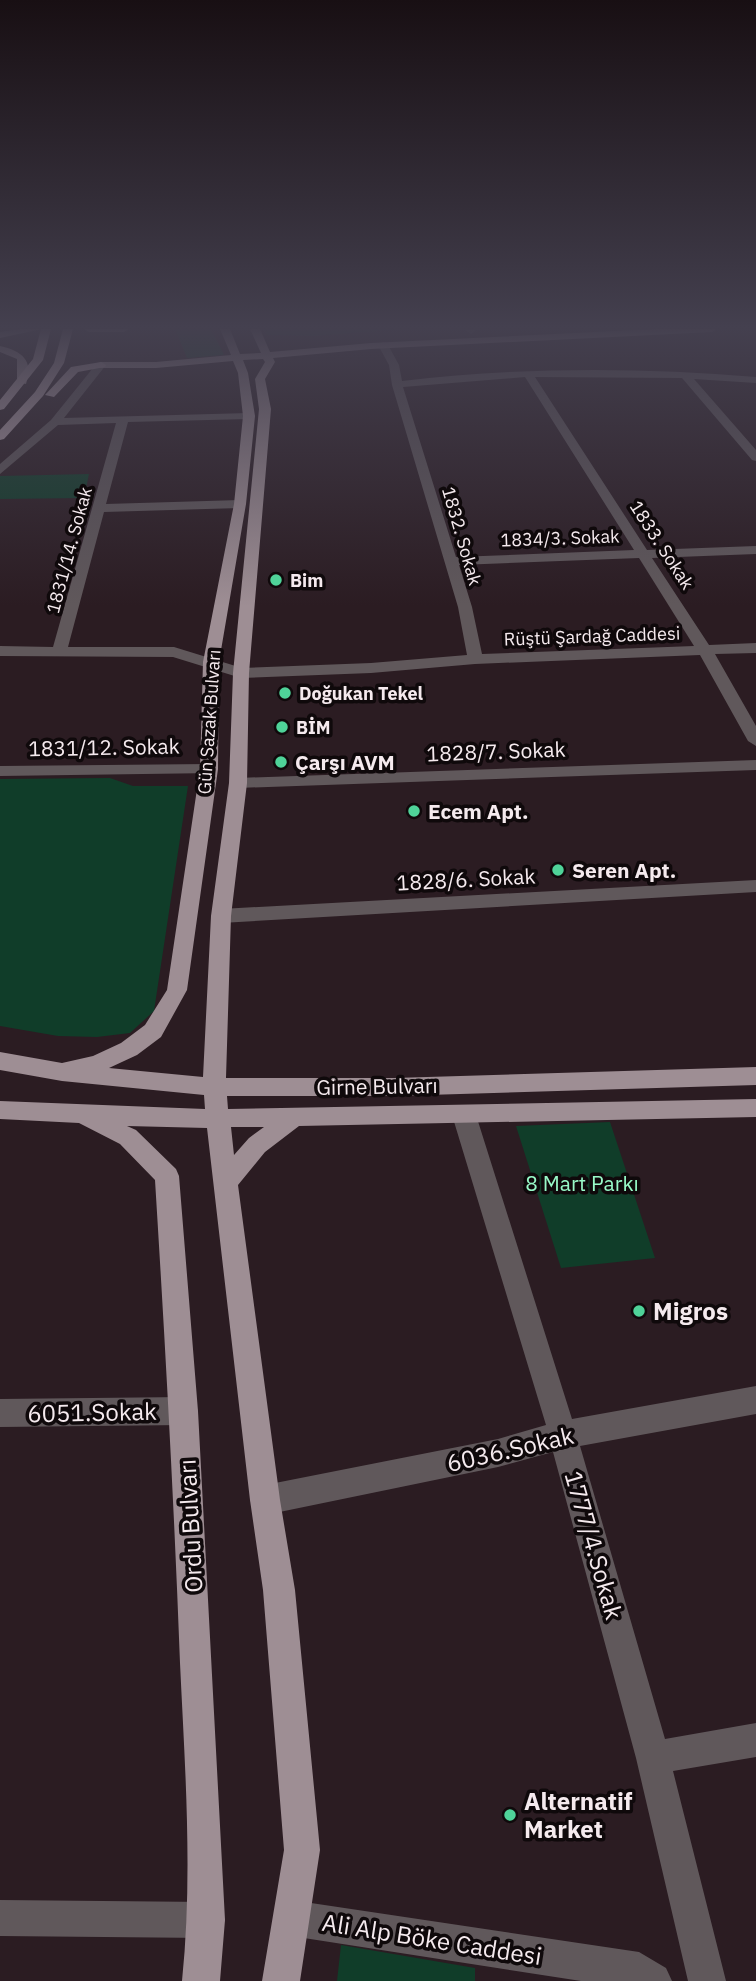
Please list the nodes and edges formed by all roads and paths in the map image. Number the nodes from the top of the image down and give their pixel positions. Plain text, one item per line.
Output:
1 (19, 421) edge
2 (68, 421) edge
3 (122, 421) edge
4 (248, 421) edge
5 (264, 421) edge
6 (409, 421) edge
7 (559, 421) edge
8 (725, 421) edge
9 (55, 422) joint
10 (4, 433) edge
11 (756, 457) edge
12 (0, 470) edge
13 (240, 505) junction
14 (98, 508) junction
15 (756, 550) edge
16 (645, 554) junction
17 (449, 561) junction
18 (756, 649) edge
19 (61, 650) junction
20 (0, 651) edge
21 (706, 652) junction
22 (475, 659) junction
23 (211, 662) junction
24 (243, 666) junction
25 (756, 741) edge
26 (756, 765) edge
27 (209, 769) junction
28 (0, 771) edge
29 (238, 783) junction
30 (756, 886) edge
31 (221, 916) junction
32 (0, 1061) edge
33 (62, 1072) junction
34 (756, 1076) edge
35 (214, 1087) junction
36 (756, 1108) edge
37 (0, 1110) edge
38 (84, 1115) junction
39 (464, 1115) junction
40 (294, 1117) junction
41 (219, 1118) junction
42 (225, 1184) junction
43 (756, 1400) edge
44 (184, 1411) junction
45 (0, 1413) edge
46 (563, 1435) junction
47 (265, 1500) junction
48 (756, 1740) edge
49 (653, 1758) junction
50 (0, 1918) edge
51 (291, 1918) junction
52 (206, 1920) junction
53 (609, 1974) edge
54 (201, 1981) edge
55 (281, 1981) edge
56 (653, 1981) edge
57 (707, 1981) edge

1 - 10 highway
2 - 9 street
3 - 14 street, 1831/14. Sokak
4 - 13 main road, Gün Sazak Bulvarı
5 - 24 main road, Gün Sazak Bulvarı
6 - 17 street, 1832. Sokak
7 - 16 street, 1833. Sokak
8 - 11 street
9 - 12 street
13 - 14 street
13 - 23 main road, Gün Sazak Bulvarı
14 - 19 street, 1831/14. Sokak
15 - 16 street, 1834/3. Sokak
16 - 17 street, 1834/3. Sokak
16 - 21 street, 1833. Sokak
17 - 22 street, 1832. Sokak
18 - 21 street, Rüştü Şardağ Caddesi
19 - 20 street, Rüştü Şardağ Caddesi
19 - 23 street, Rüştü Şardağ Caddesi
21 - 22 street, Rüştü Şardağ Caddesi
21 - 25 street, 1833. Sokak
22 - 24 street, Rüştü Şardağ Caddesi
23 - 24 street, Rüştü Şardağ Caddesi
23 - 27 main road, Gün Sazak Bulvarı
24 - 29 main road, Gün Sazak Bulvarı
26 - 29 street, 1828/7. Sokak
27 - 28 street, 1831/12. Sokak
27 - 33 main road, Gün Sazak Bulvarı
29 - 31 main road, Gün Sazak Bulvarı
30 - 31 street, 1828/6. Sokak
31 - 35 main road, Gün Sazak Bulvarı
32 - 33 main road, Girne Bulvarı
33 - 35 main road, Girne Bulvarı
34 - 35 main road, Girne Bulvarı
35 - 41 main road
36 - 39 main road, Girne Bulvarı
37 - 38 main road, Girne Bulvarı
38 - 41 main road, Girne Bulvarı
38 - 44 main road, Ordu Bulvarı
39 - 40 main road, Girne Bulvarı
39 - 46 street, 1777/4.Sokak
40 - 41 main road, Girne Bulvarı
40 - 42 main road
41 - 42 main road
42 - 47 main road
43 - 46 street, 6036.Sokak
44 - 45 street, 6051.Sokak
44 - 52 main road, Ordu Bulvarı
46 - 47 street, 6036.Sokak
46 - 49 street, 1777/4.Sokak
47 - 51 main road
48 - 49 street
49 - 57 street, 1777/4.Sokak
50 - 52 street
51 - 53 street, Ali Alp Böke Caddesi
51 - 55 main road
52 - 54 main road, Ordu Bulvarı
53 - 56 street, Ali Alp Böke Caddesi

